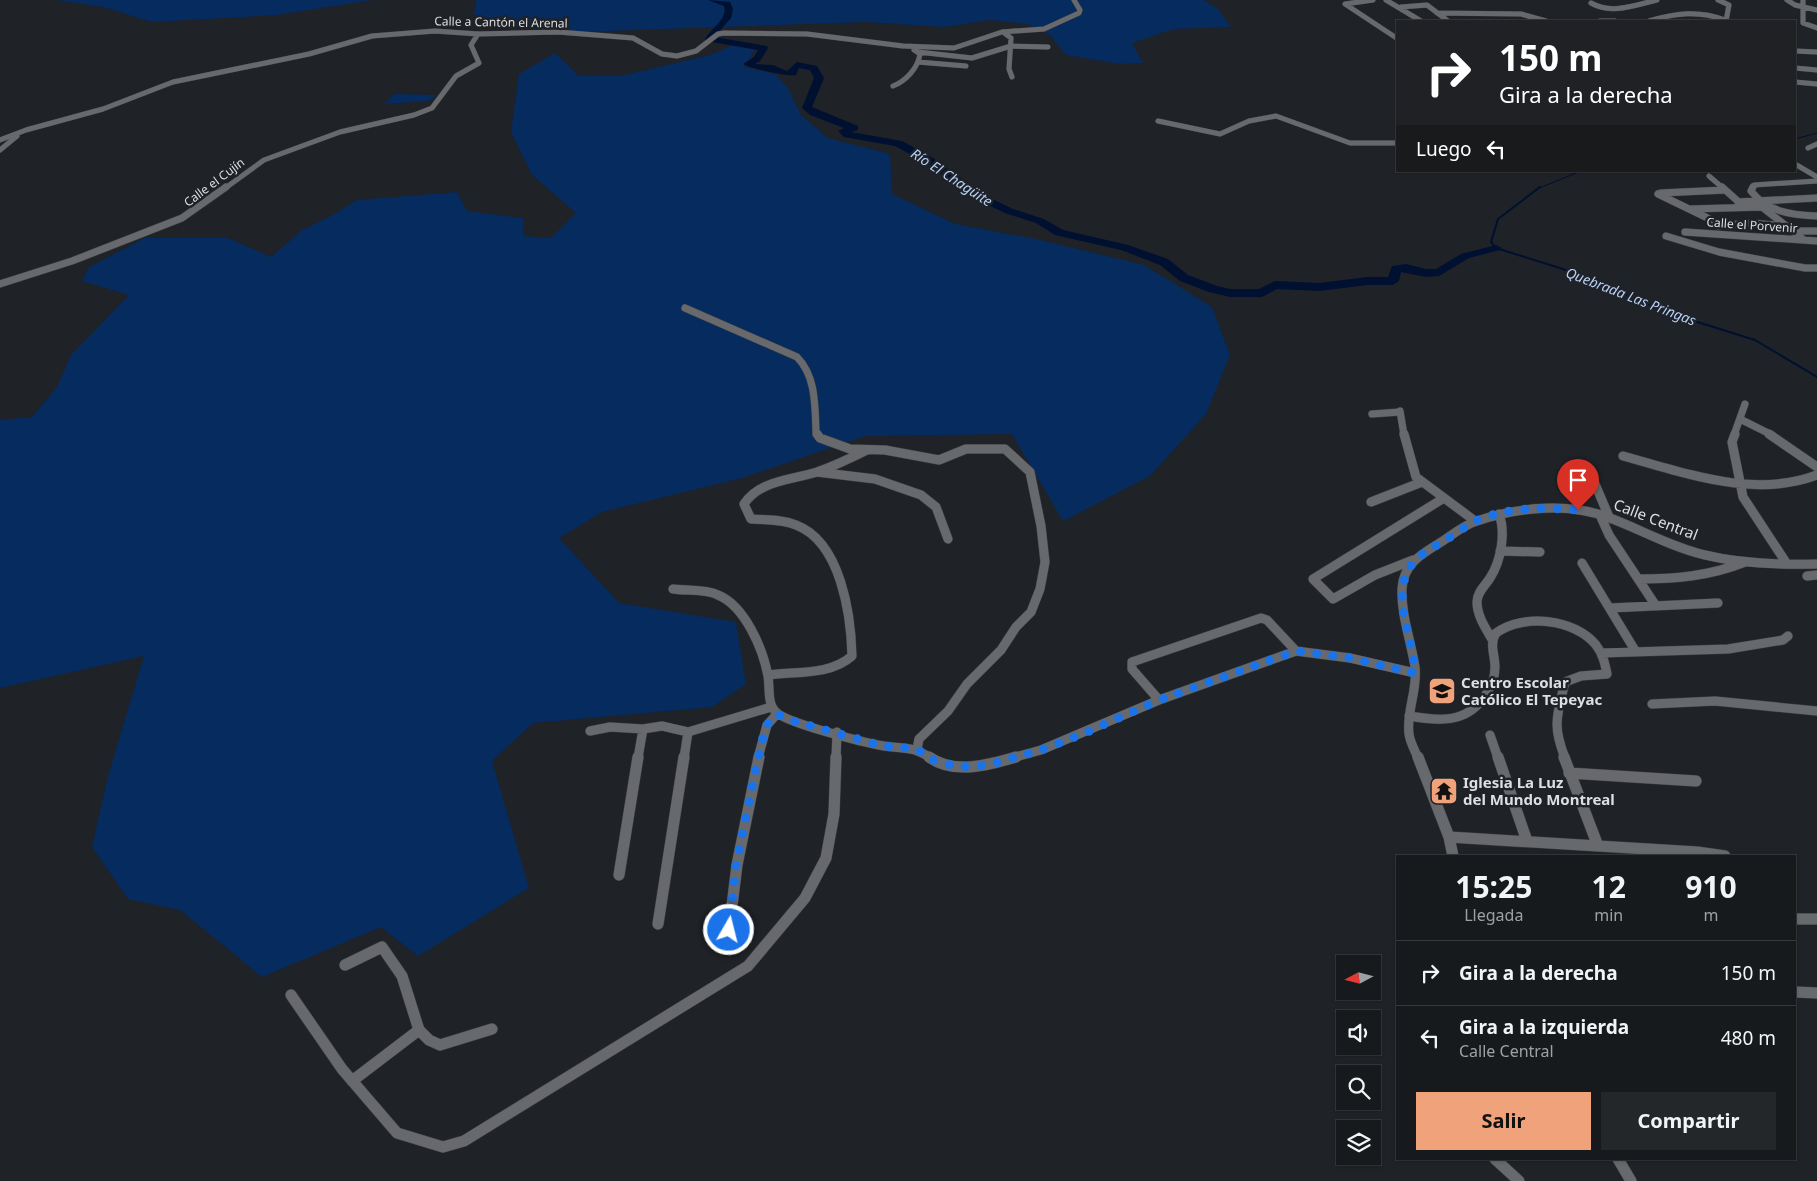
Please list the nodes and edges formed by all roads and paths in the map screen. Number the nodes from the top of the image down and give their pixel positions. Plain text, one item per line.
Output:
1 (1074, 0) edge
2 (1373, 0) edge
3 (1386, 0) edge
4 (1599, 0) edge
5 (1657, 0) edge
6 (1718, 0) edge
7 (1787, 0) edge
8 (1803, 0) edge
9 (1401, 7) junction
10 (1802, 7) junction
11 (1817, 10) edge
12 (1437, 13) junction
13 (1420, 20) edge
14 (1447, 20) edge
15 (1543, 20) edge
16 (1653, 20) edge
17 (1726, 20) edge
18 (1817, 28) edge
19 (1002, 32) junction
20 (478, 34) junction
21 (1396, 37) edge
22 (909, 46) junction
23 (1010, 46) junction
24 (1048, 47) dead end
25 (918, 52) junction
26 (1796, 52) edge
27 (1817, 52) edge
28 (918, 62) junction
29 (966, 66) dead end
30 (1796, 68) edge
31 (1817, 70) edge
32 (1012, 77) dead end
33 (1797, 82) edge
34 (1817, 84) edge
35 (893, 86) dead end
36 (1158, 121) dead end
37 (19, 133) junction
38 (0, 140) edge
39 (1396, 143) edge
40 (1817, 144) edge
41 (1808, 148) dead end
42 (0, 150) edge
43 (1796, 165) edge
44 (1709, 176) dead end
45 (1817, 179) edge
46 (1725, 190) junction
47 (1817, 198) edge
48 (1760, 201) junction
49 (1738, 202) junction
50 (1746, 208) junction
51 (1690, 209) junction
52 (1817, 216) edge
53 (1788, 226) junction
54 (1794, 230) junction
55 (1817, 230) edge
56 (1685, 232) dead end
57 (1666, 236) dead end
58 (1804, 240) junction
59 (1817, 241) edge
60 (1817, 268) edge
61 (0, 284) edge
62 (685, 308) dead end
63 (1745, 404) dead end
64 (1372, 414) dead end
65 (1740, 419) junction
66 (867, 450) junction
67 (1623, 456) dead end
68 (1817, 467) edge
69 (817, 472) junction
70 (1590, 472) dead end
71 (1817, 476) edge
72 (1422, 482) junction
73 (1740, 485) junction
74 (1444, 498) junction
75 (1371, 502) dead end
76 (1499, 514) junction
77 (1605, 516) junction
78 (1475, 521) junction
79 (948, 539) dead end
80 (1500, 551) junction
81 (1540, 552) dead end
82 (1413, 560) junction
83 (1745, 562) junction
84 (1582, 563) dead end
85 (1786, 564) junction
86 (1817, 564) edge
87 (1817, 575) edge
88 (1807, 576) dead end
89 (1638, 579) junction
90 (672, 589) dead end
91 (1718, 602) dead end
92 (1656, 606) junction
93 (1610, 608) junction
94 (1788, 636) dead end
95 (1492, 641) junction
96 (1296, 651) junction
97 (1636, 652) junction
98 (1601, 653) junction
99 (1415, 673) junction
100 (768, 675) junction
101 (1159, 700) junction
102 (1652, 704) dead end
103 (774, 710) junction
104 (1817, 711) edge
105 (1409, 716) junction
106 (643, 729) junction
107 (590, 731) dead end
108 (688, 732) junction
109 (837, 732) junction
110 (1490, 735) dead end
111 (917, 749) junction
112 (1569, 773) junction
113 (1696, 781) dead end
114 (1449, 837) junction
115 (1527, 841) junction
116 (1598, 846) junction
117 (1452, 855) edge
118 (1717, 855) edge
119 (619, 875) dead end
120 (1796, 919) edge
121 (1817, 919) edge
122 (658, 924) dead end
123 (729, 930) dead end
124 (345, 965) dead end
125 (1796, 992) edge
126 (1817, 993) edge
127 (290, 994) dead end
128 (492, 1029) dead end
129 (419, 1030) junction
130 (352, 1081) junction
131 (1496, 1160) edge
132 (1619, 1160) edge
133 (1519, 1181) edge
134 (1632, 1181) edge

1 - 19 street
2 - 21 street
3 - 9 street
4 - 5 street
6 - 17 street
7 - 10 street
8 - 10 street
9 - 12 street
9 - 13 street
10 - 11 street
10 - 18 street
12 - 14 street
12 - 15 street
16 - 17 street
19 - 22 street, Calle a Cantón el Arenal
19 - 23 street
20 - 22 street, Calle a Cantón el Arenal
20 - 37 street, Calle a Cantón el Arenal
20 - 61 street, Calle el Cujín
22 - 25 street
23 - 24 street
23 - 25 street
23 - 32 street
25 - 28 street
26 - 27 street
28 - 29 street
28 - 35 street
30 - 31 street
33 - 34 street
36 - 39 street
37 - 38 street, Calle a Cantón el Arenal
37 - 42 street
40 - 41 street
43 - 45 street
44 - 46 street
45 - 48 street
46 - 49 street
46 - 51 street
47 - 48 street
48 - 49 street
48 - 52 street
49 - 50 street
50 - 51 street
50 - 53 street
51 - 53 street
53 - 54 street
54 - 55 street
54 - 58 street
56 - 58 street, Calle el Porvenir
57 - 60 street
58 - 59 street, Calle el Porvenir
62 - 66 street
63 - 65 street
64 - 72 street
65 - 68 street
65 - 73 street
66 - 69 street
66 - 111 street
67 - 73 street
69 - 79 street
69 - 100 street
70 - 77 street
71 - 73 street
72 - 74 street
72 - 75 street
73 - 85 street
74 - 78 street
74 - 82 street, Calle Central
76 - 77 street, Calle Central
76 - 78 street, Calle Central
76 - 80 street
77 - 83 street, Calle Central
77 - 89 street
78 - 82 street, Calle Central
80 - 81 street
80 - 95 street
82 - 99 street
83 - 85 street, Calle Central
83 - 89 street
84 - 93 street
85 - 86 street, Calle Central
87 - 88 street
89 - 92 street
90 - 100 street
91 - 92 street
92 - 93 street
93 - 97 street
94 - 97 street
95 - 98 street
95 - 105 street
96 - 99 street
96 - 101 street
96 - 101 street
97 - 98 street
98 - 112 street
99 - 105 street
100 - 103 street
101 - 111 street
102 - 104 street
103 - 108 street
103 - 109 street
103 - 123 street
105 - 114 street
106 - 107 street
106 - 108 street
106 - 119 street
108 - 122 street
109 - 111 street
109 - 130 street
110 - 115 street
112 - 113 street
112 - 116 street
114 - 115 street
114 - 117 street
115 - 116 street
116 - 118 street
120 - 121 street
124 - 129 street
125 - 126 street
127 - 130 street
128 - 129 street
129 - 130 street
131 - 133 street
132 - 134 street

